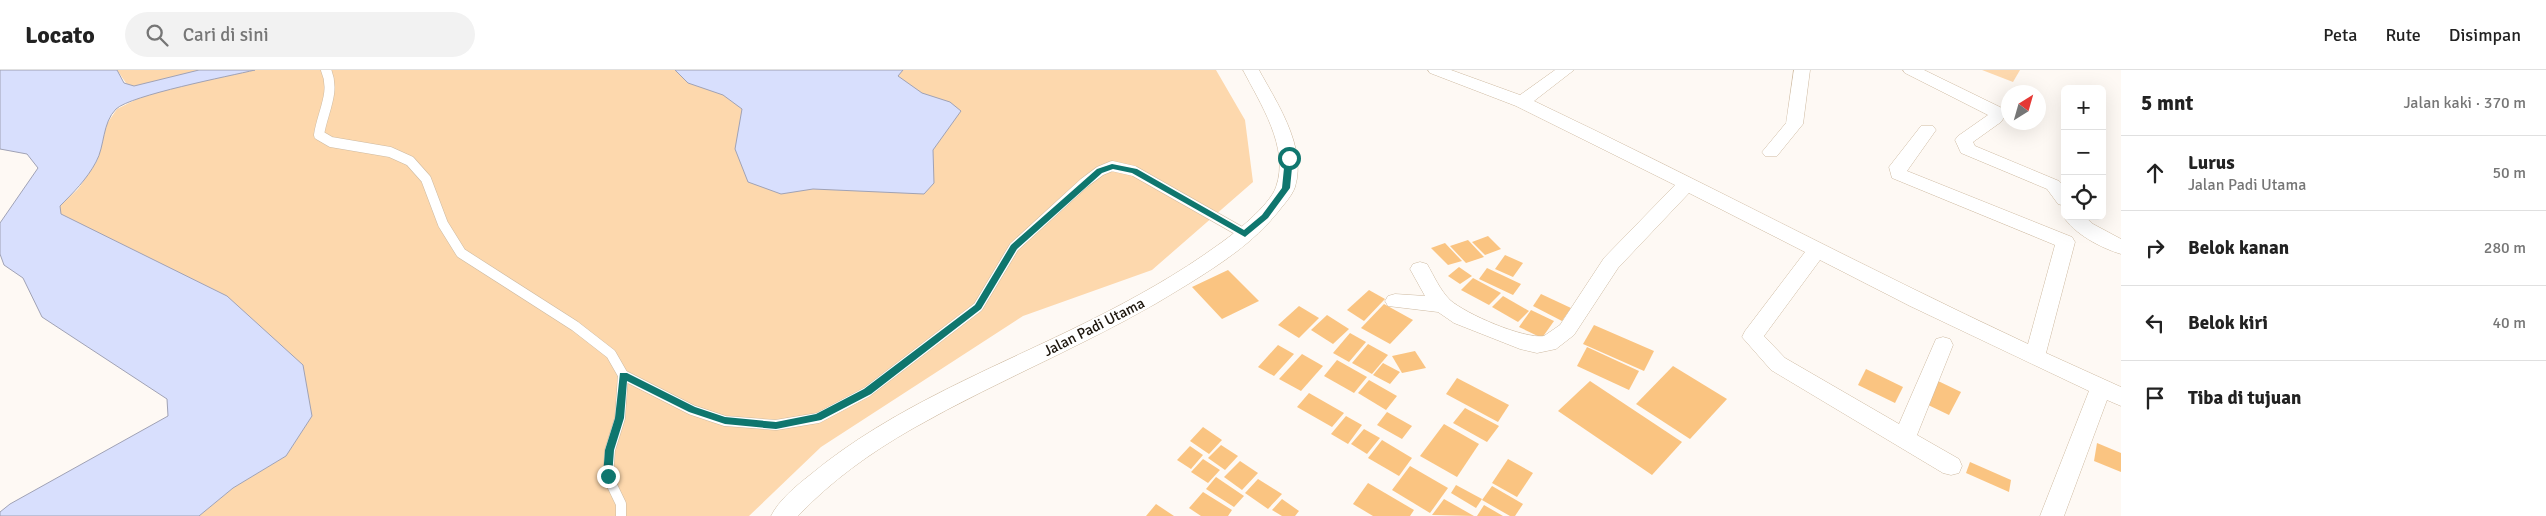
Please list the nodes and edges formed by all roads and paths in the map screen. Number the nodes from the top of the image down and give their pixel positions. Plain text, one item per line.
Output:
1 (326, 70) edge
2 (1251, 70) edge
3 (1436, 70) edge
4 (1566, 70) edge
5 (1802, 70) edge
6 (1911, 70) edge
7 (1522, 102) junction
8 (1927, 130) dead end
9 (1771, 152) dead end
10 (1688, 184) junction
11 (2061, 195) edge
12 (2070, 220) edge
13 (2076, 220) edge
14 (1245, 234) junction
15 (2065, 242) junction
16 (2121, 247) edge
17 (1817, 250) junction
18 (1420, 270) dead end
19 (1395, 301) dead end
20 (1443, 305) junction
21 (1943, 345) dead end
22 (2035, 356) junction
23 (624, 375) junction
24 (2111, 392) edge
25 (1905, 437) junction
26 (1951, 466) dead end
27 (622, 516) edge
28 (783, 516) edge
29 (2052, 516) edge

1 - 23 lane
2 - 14 street, Jalan Padi Utama
3 - 7 street
4 - 7 street
5 - 9 street
6 - 11 street
7 - 10 street
8 - 15 street
10 - 17 street
10 - 20 street
12 - 15 street
13 - 16 street
14 - 23 lane
14 - 28 street, Jalan Padi Utama
15 - 22 street
17 - 22 street
17 - 25 street
18 - 20 street
19 - 20 street
21 - 25 street
22 - 24 street
23 - 27 lane
24 - 29 street
25 - 26 street

